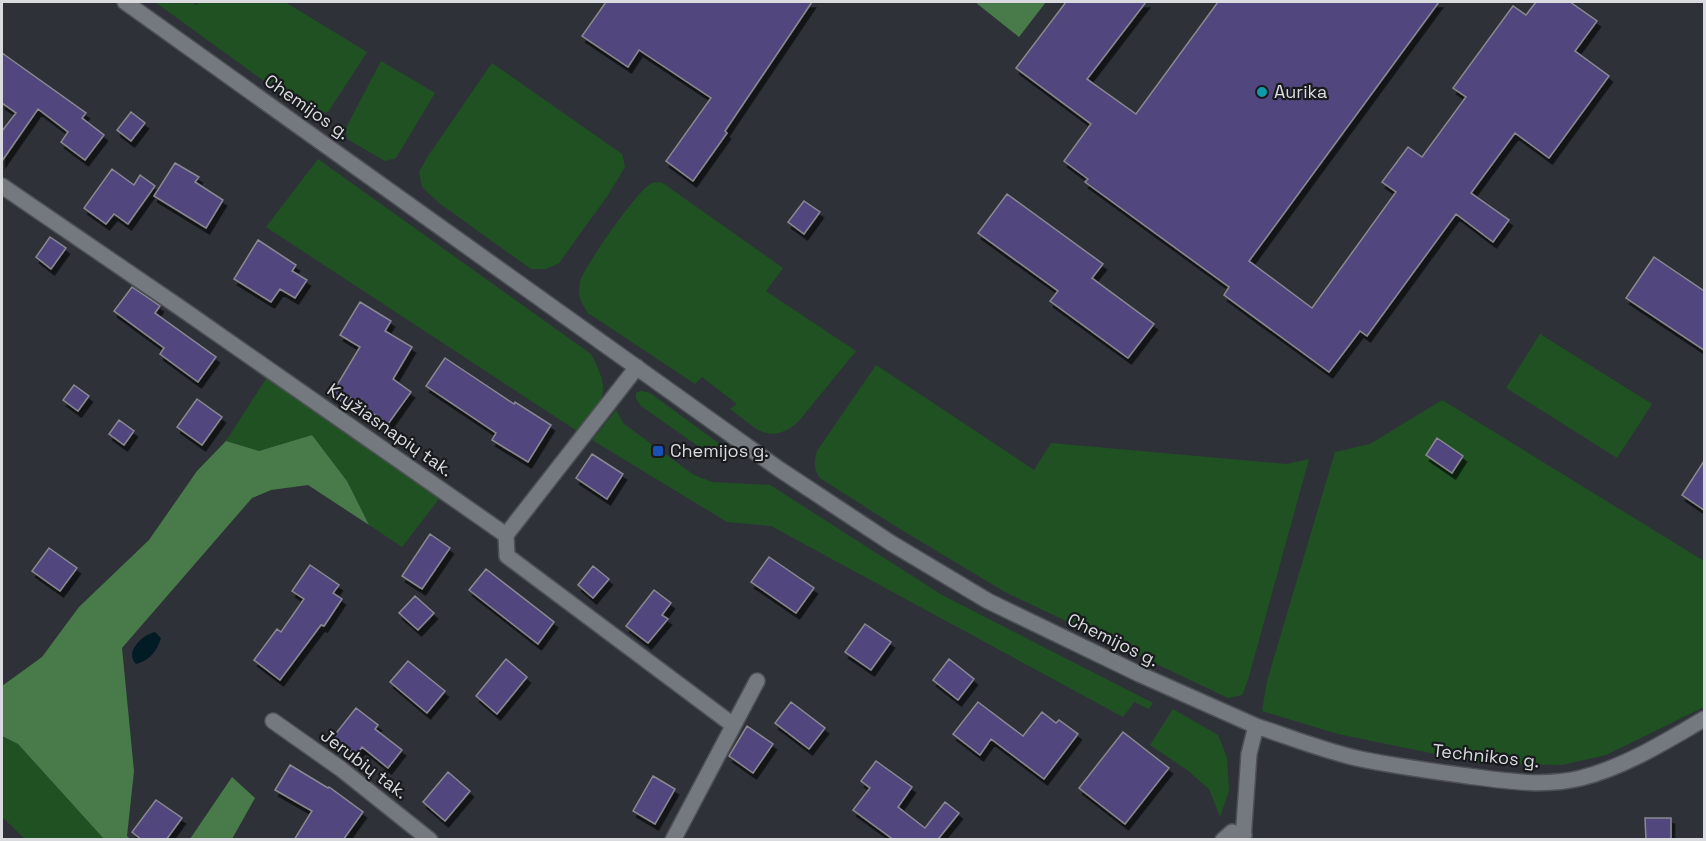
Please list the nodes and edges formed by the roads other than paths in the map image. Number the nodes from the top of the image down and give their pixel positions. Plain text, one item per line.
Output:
1 (125, 2) edge
2 (2, 186) edge
3 (637, 367) junction
4 (506, 535) junction
5 (757, 681) dead end
6 (1704, 719) edge
7 (273, 721) dead end
8 (733, 725) junction
9 (1256, 726) junction
10 (1243, 837) edge
11 (430, 840) edge
12 (673, 840) edge
13 (1223, 840) edge

1 - 3 street, Chemijos g.
2 - 4 street, Kryžiasnapių tak.
3 - 4 street
3 - 9 street, Chemijos g.
4 - 8 street
5 - 8 street
6 - 9 street, Technikos g.
7 - 11 street, Jerubių tak.
8 - 12 street
9 - 10 street
10 - 13 street

